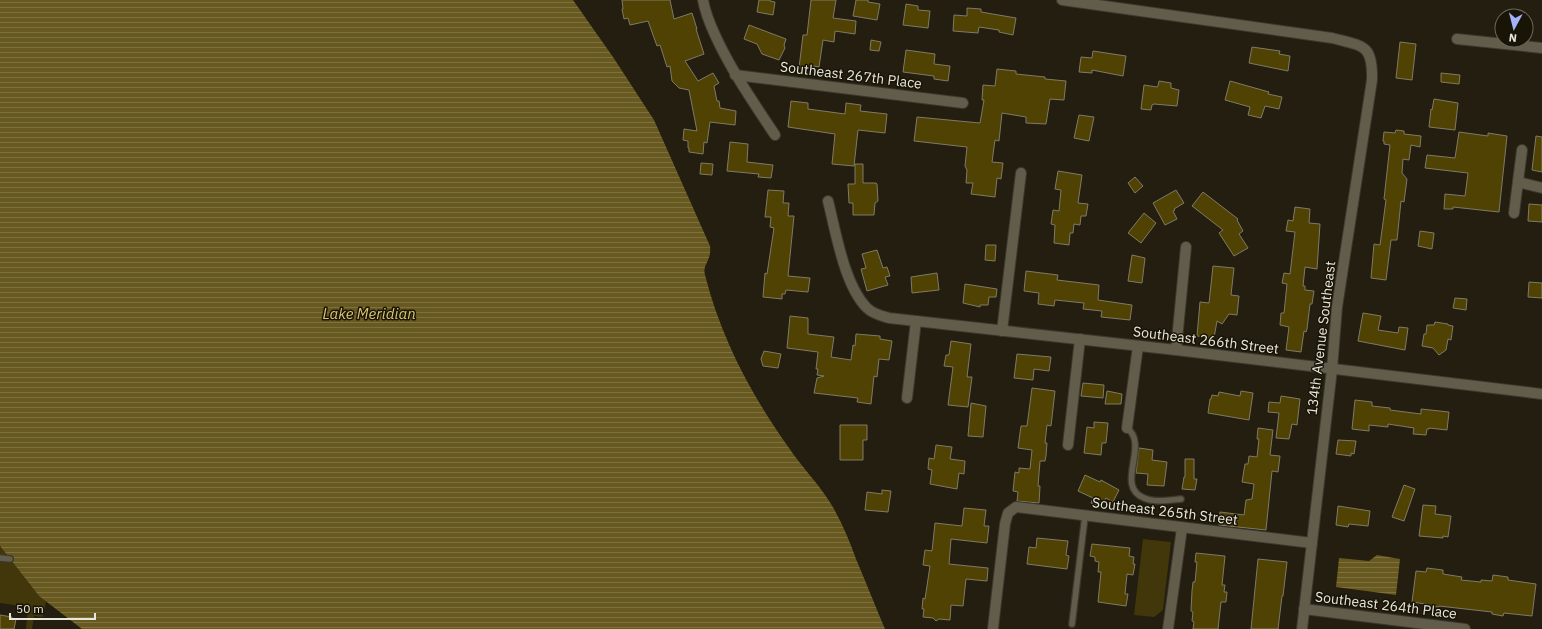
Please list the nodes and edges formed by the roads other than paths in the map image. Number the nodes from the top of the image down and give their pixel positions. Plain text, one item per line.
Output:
1 (703, 0) edge
2 (1062, 0) edge
3 (1457, 39) dead end
4 (1542, 48) edge
5 (735, 75) junction
6 (963, 103) dead end
7 (775, 135) dead end
8 (1522, 150) dead end
9 (1021, 173) dead end
10 (1518, 182) junction
11 (1542, 188) edge
12 (828, 201) dead end
13 (1514, 213) dead end
14 (1186, 247) dead end
15 (916, 321) junction
16 (1002, 331) junction
17 (1080, 339) junction
18 (1138, 346) junction
19 (1176, 350) junction
20 (1332, 369) junction
21 (1542, 394) edge
22 (907, 398) dead end
23 (1127, 428) joint
24 (1068, 445) dead end
25 (1181, 499) dead end
26 (1085, 516) junction
27 (1182, 528) junction
28 (1312, 543) junction
29 (0, 558) edge
30 (10, 559) dead end
31 (1304, 609) junction
32 (1072, 624) dead end
33 (1415, 626) edge
34 (993, 628) dead end
35 (1168, 629) edge
36 (1302, 629) edge
37 (1465, 629) edge

1 - 5 street
2 - 20 street, 134th Avenue Southeast
3 - 4 street
5 - 6 street, Southeast 267th Place
5 - 7 street
8 - 10 street
9 - 16 street
10 - 11 street
10 - 13 street
12 - 15 street, Southeast 266th Street
14 - 19 street
15 - 16 street, Southeast 266th Street
15 - 22 street
16 - 17 street, Southeast 266th Street
17 - 18 street, Southeast 266th Street
17 - 24 street
18 - 19 street, Southeast 266th Street
18 - 23 street
19 - 20 street, Southeast 266th Street
20 - 21 street, Southeast 266th Street
20 - 28 street, 134th Avenue Southeast
23 - 25 lane
26 - 27 street, Southeast 265th Street
26 - 32 lane
26 - 34 street, Southeast 265th Street
27 - 28 street, Southeast 265th Street
27 - 35 street
28 - 31 street, 134th Avenue Southeast
29 - 30 lane
31 - 33 street, Southeast 264th Place
31 - 36 street, 134th Avenue Southeast
33 - 37 street, Southeast 264th Place

